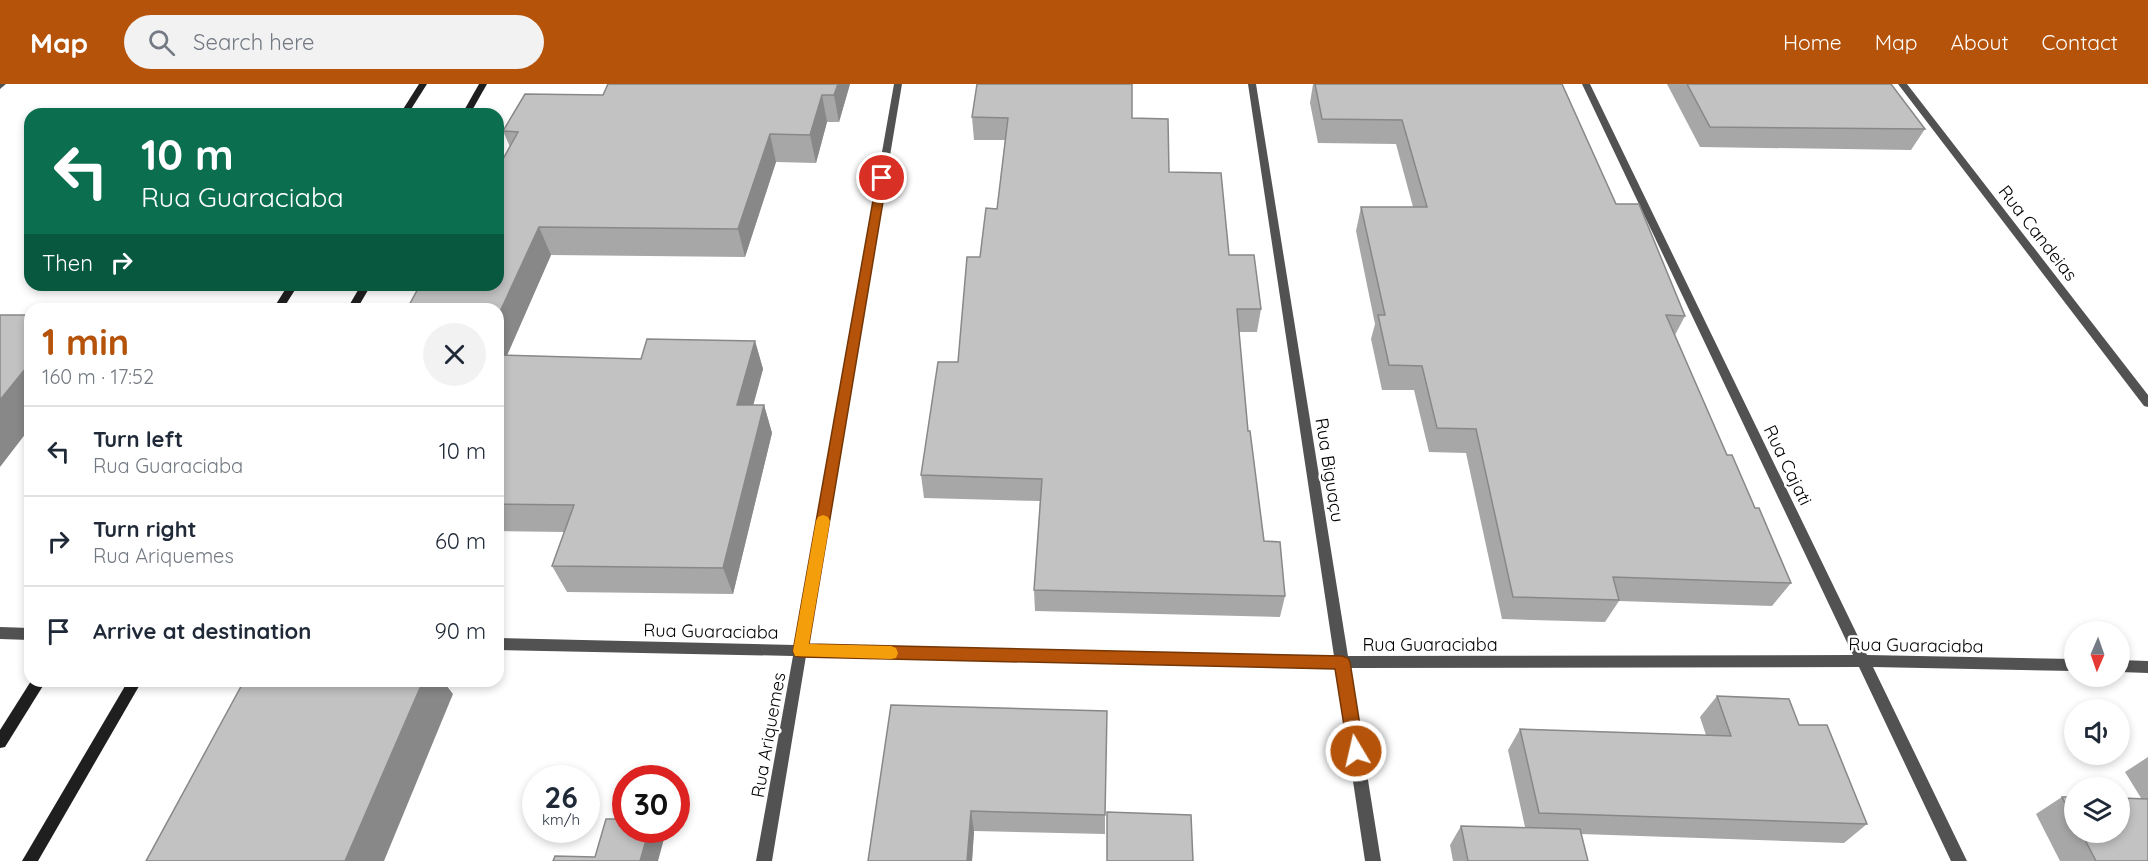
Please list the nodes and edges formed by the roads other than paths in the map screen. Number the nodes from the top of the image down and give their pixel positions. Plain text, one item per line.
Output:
1 (423, 84) edge
2 (483, 84) edge
3 (898, 84) edge
4 (1252, 84) edge
5 (1586, 84) edge
6 (1902, 84) edge
7 (408, 108) edge
8 (469, 108) edge
9 (2148, 403) edge
10 (0, 633) edge
11 (24, 634) edge
12 (504, 644) edge
13 (801, 651) junction
14 (1862, 661) junction
15 (1342, 662) junction
16 (2064, 665) edge
17 (2130, 666) edge
18 (2148, 667) edge
19 (35, 687) edge
20 (132, 687) edge
21 (0, 742) edge
22 (30, 861) edge
23 (764, 861) edge
24 (1373, 861) edge
25 (1959, 861) edge

1 - 7 main road
2 - 8 main road
3 - 13 street, Rua Ariquemes
4 - 15 street, Rua Biguaçu
5 - 14 street, Rua Cajati
6 - 9 street, Rua Candeias
10 - 11 street
12 - 13 street, Rua Guaraciaba
13 - 15 street, Rua Guaraciaba
13 - 23 street, Rua Ariquemes
14 - 15 street, Rua Guaraciaba
14 - 16 street, Rua Guaraciaba
14 - 25 street, Rua Cajati
15 - 24 street, Rua Biguaçu
17 - 18 street
19 - 21 main road
20 - 22 main road

